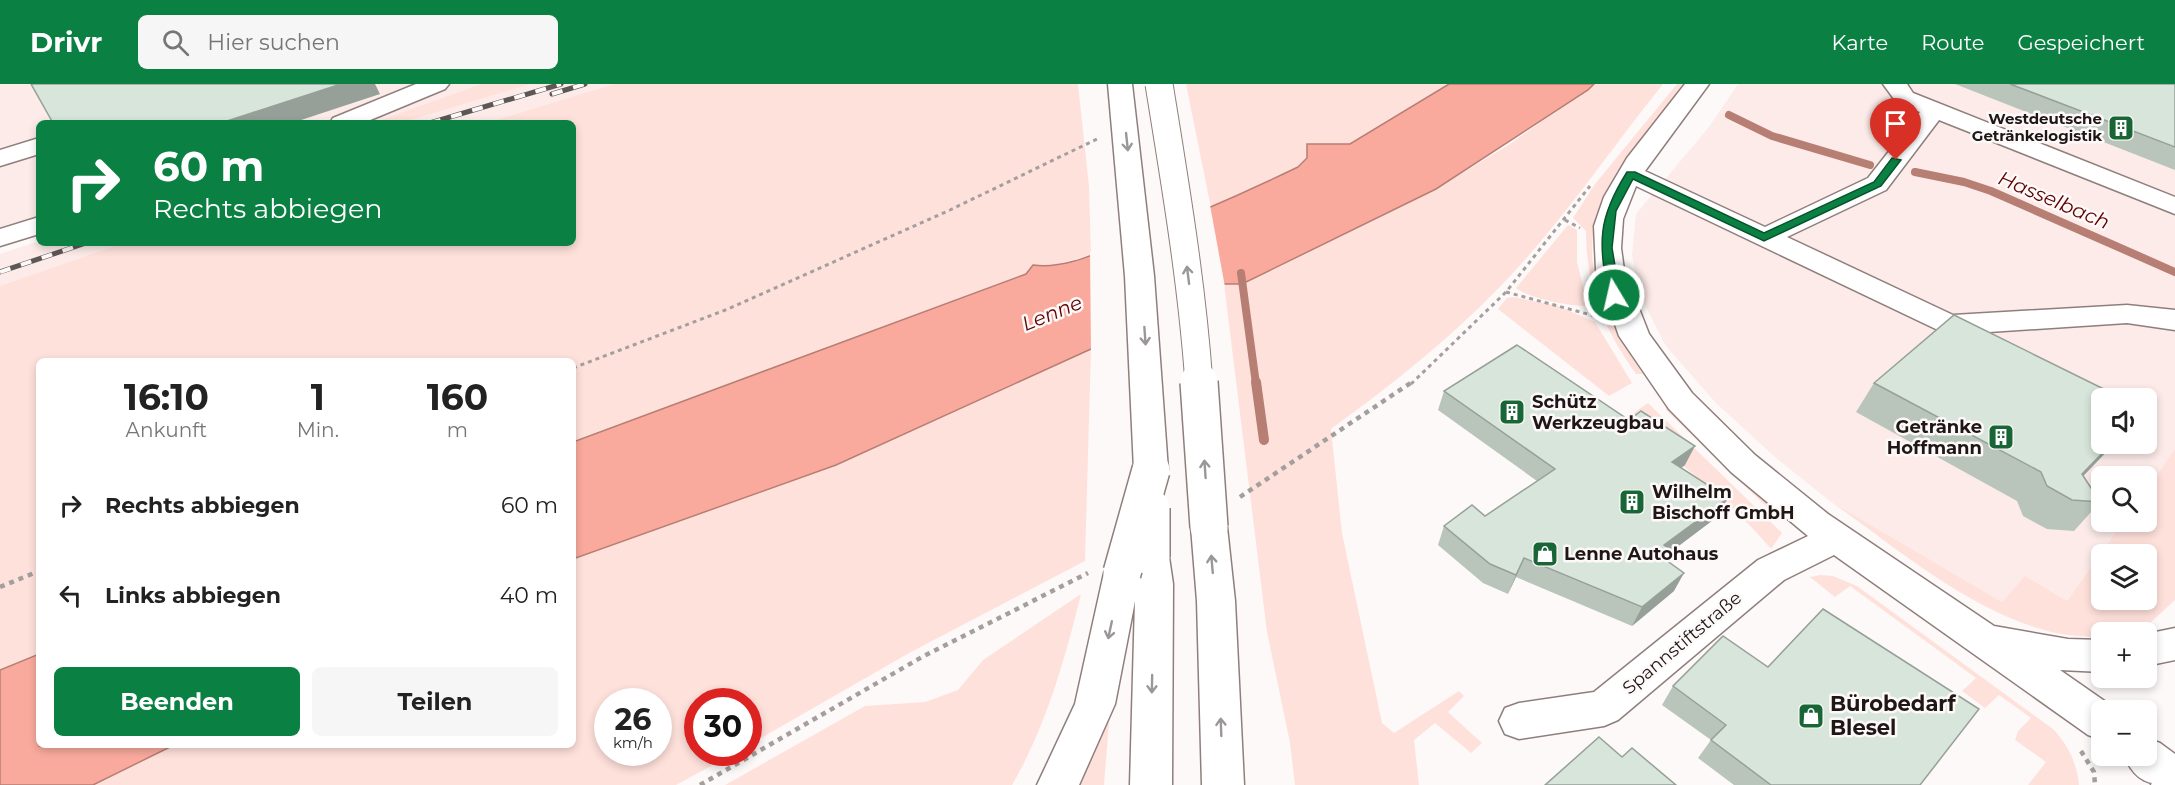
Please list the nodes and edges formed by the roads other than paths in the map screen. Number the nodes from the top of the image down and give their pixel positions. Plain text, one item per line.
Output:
1 (437, 84) edge
2 (1120, 84) edge
3 (1159, 84) edge
4 (1697, 84) edge
5 (1895, 84) edge
6 (1934, 110) junction
7 (349, 120) edge
8 (36, 147) edge
9 (0, 158) edge
10 (1631, 174) junction
11 (2175, 206) edge
12 (36, 226) edge
13 (0, 238) edge
14 (1764, 238) junction
15 (2175, 320) edge
16 (1950, 326) junction
17 (2012, 355) edge
18 (1836, 538) junction
19 (1137, 565) junction
20 (1982, 640) junction
21 (2175, 644) edge
22 (2157, 648) edge
23 (2091, 656) edge
24 (2091, 714) edge
25 (1520, 721) dead end
26 (1058, 785) edge
27 (1151, 785) edge
28 (1223, 785) edge

1 - 7 main road
2 -> 19 main road, bridge
28 -> 3 main road, bridge
4 - 10 main road
5 - 6 main road
6 - 11 main road
6 - 14 main road
8 - 9 main road
10 - 14 main road
10 - 18 main road
12 - 13 main road
14 - 16 main road
15 - 16 main road
16 - 17 main road
18 - 20 main road
18 - 25 main road, Spannstiftstraße
19 -> 26 main road
19 -> 27 main road
20 - 23 main road
20 - 24 main road
21 - 22 main road

